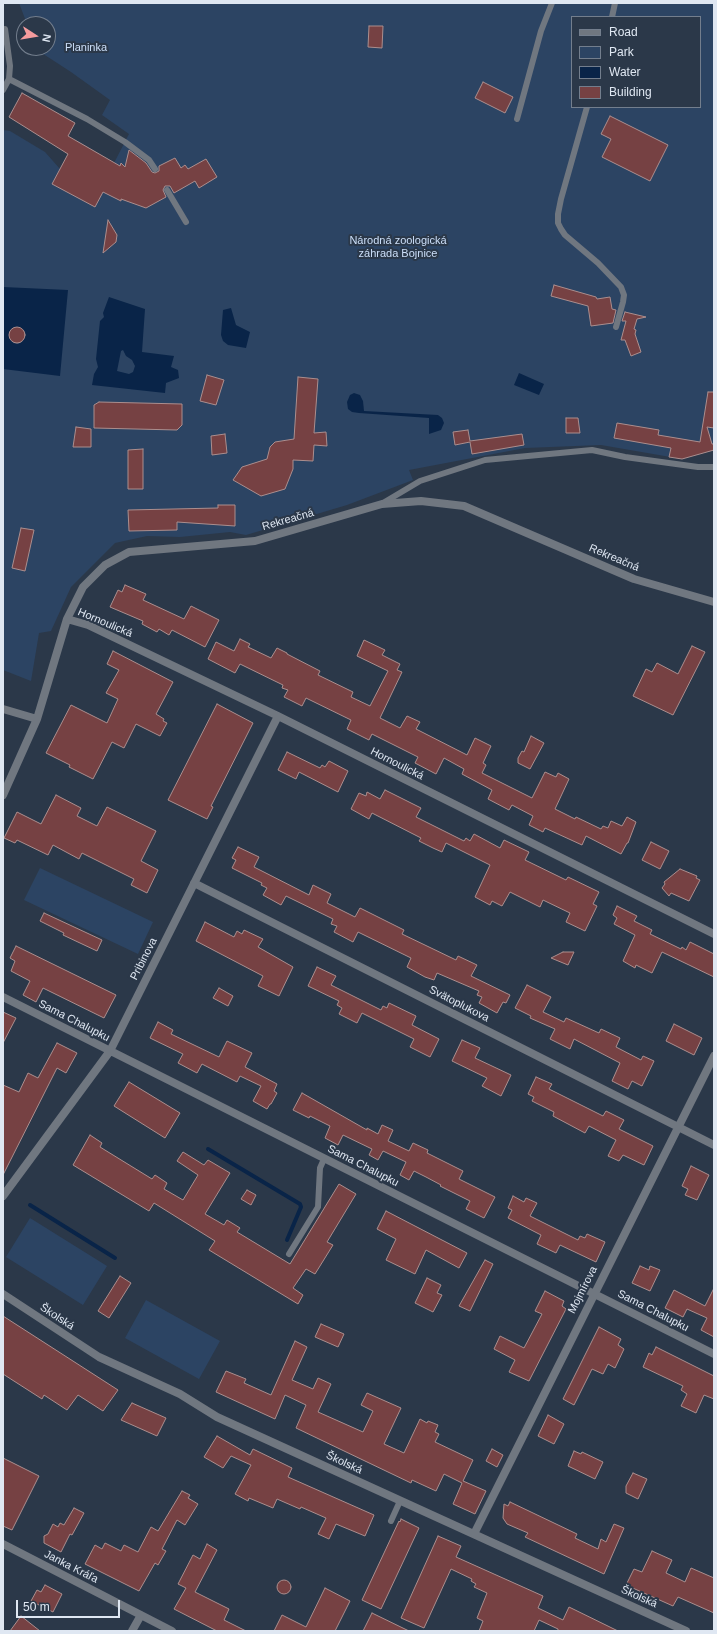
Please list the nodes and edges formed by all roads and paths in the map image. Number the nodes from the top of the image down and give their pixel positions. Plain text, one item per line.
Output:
1 (552, 3) edge
2 (615, 3) edge
3 (612, 16) edge
4 (6, 29) dead end
5 (9, 79) junction
6 (3, 90) edge
7 (587, 108) edge
8 (517, 118) dead end
9 (155, 169) dead end
10 (166, 190) dead end
11 (186, 222) dead end
12 (616, 327) dead end
13 (714, 467) edge
14 (382, 504) junction
15 (714, 602) edge
16 (68, 619) junction
17 (3, 709) edge
18 (278, 716) junction
19 (37, 719) junction
20 (3, 795) edge
21 (194, 883) junction
22 (714, 934) edge
23 (3, 997) edge
24 (110, 1051) junction
25 (714, 1056) edge
26 (678, 1127) junction
27 (714, 1144) edge
28 (324, 1159) junction
29 (3, 1196) edge
30 (290, 1254) dead end
31 (3, 1294) edge
32 (594, 1294) junction
33 (714, 1354) edge
34 (400, 1501) junction
35 (391, 1521) dead end
36 (474, 1534) junction
37 (3, 1544) edge
38 (141, 1615) junction
39 (132, 1631) edge
40 (172, 1631) edge
41 (686, 1631) edge

1 - 8 lane
2 - 3 lane
4 - 5 lane
5 - 6 lane
5 - 9 lane
7 - 12 lane
10 - 11 lane
13 - 14 lane
14 - 15 street, Rekreačná
14 - 16 street, Rekreačná
16 - 18 street, Hornoulická
16 - 19 street, Rekreačná
17 - 19 street
18 - 21 street, Pribinova
18 - 22 street, Hornoulická
19 - 20 street, Rekreačná
21 - 24 street, Pribinova
21 - 26 street, Svätoplukova
23 - 24 street, Sama Chalupku
24 - 28 street, Sama Chalupku
24 - 29 street, Pribinova
25 - 26 street, Mojmírova
26 - 27 street, Svätoplukova
26 - 32 street, Mojmírova
28 - 30 lane
28 - 32 street, Sama Chalupku
31 - 34 street, Školská
32 - 33 street, Sama Chalupku
32 - 36 street, Mojmírova
34 - 35 lane
34 - 36 street, Školská
36 - 41 street, Školská
37 - 38 street, Janka Kráľa
38 - 39 street
38 - 40 street, Janka Kráľa

